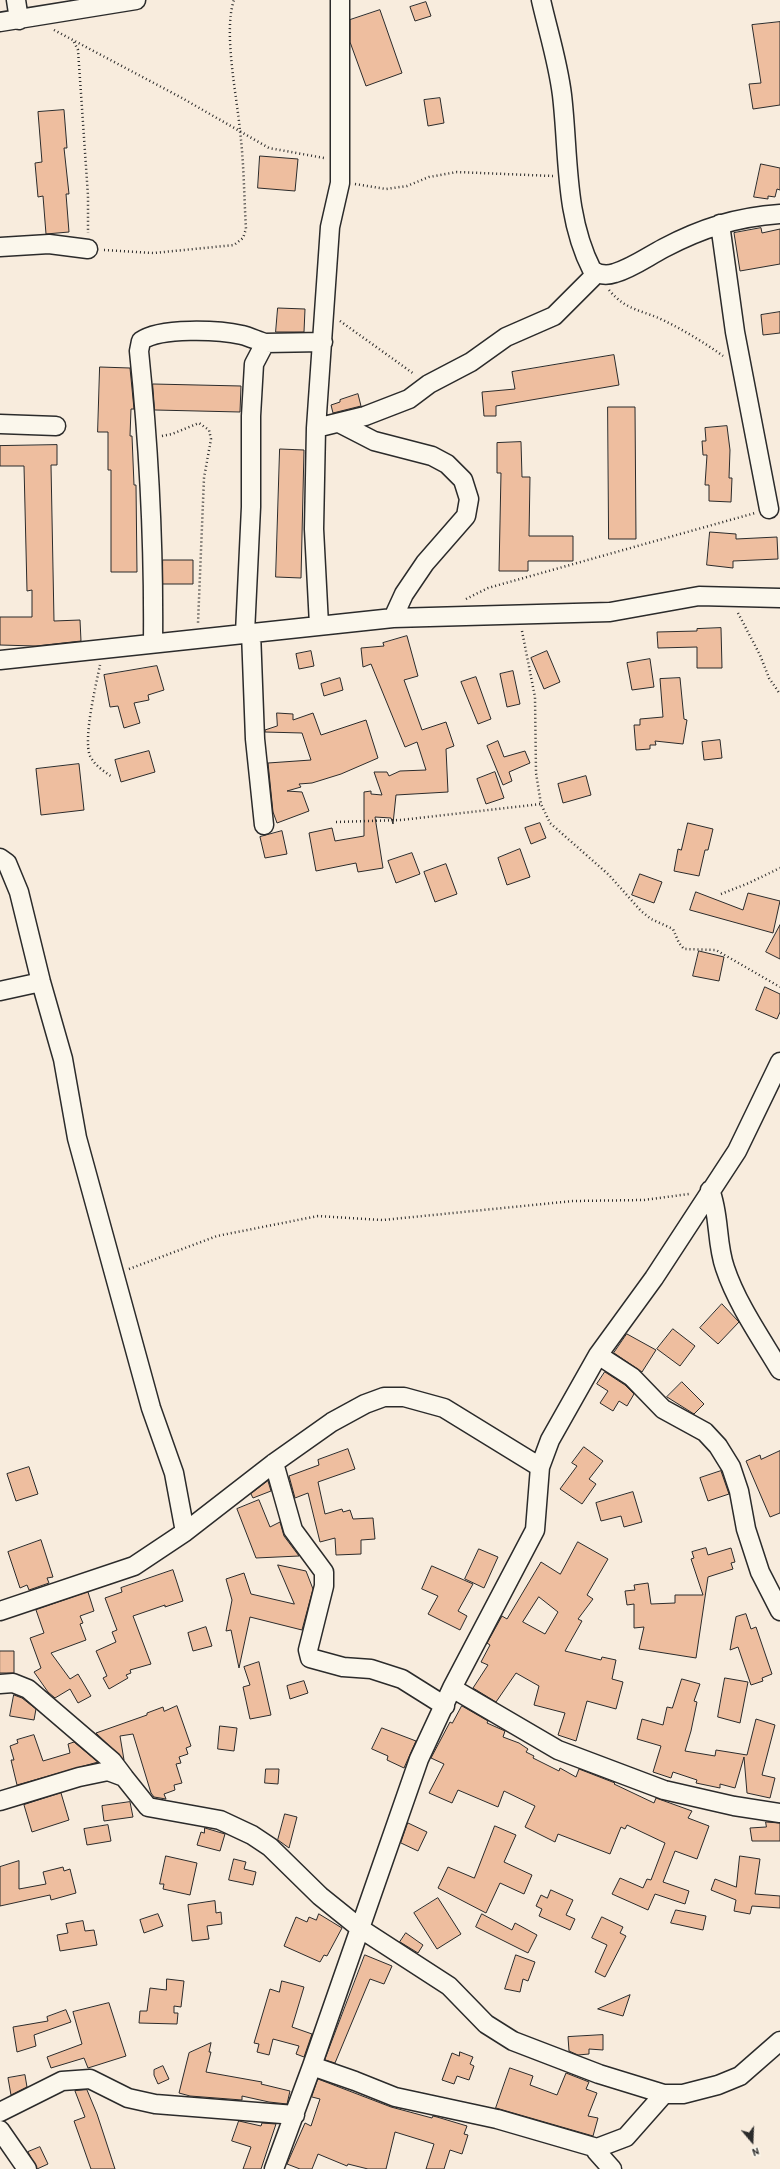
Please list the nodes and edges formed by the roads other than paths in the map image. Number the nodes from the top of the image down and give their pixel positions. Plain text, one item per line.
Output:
1 (16, 0) edge
2 (136, 0) edge
3 (340, 0) edge
4 (540, 0) edge
5 (26, 19) junction
6 (0, 22) edge
7 (780, 214) edge
8 (720, 224) junction
9 (0, 247) edge
10 (88, 249) road end
11 (599, 274) junction
12 (323, 342) junction
13 (265, 343) junction
14 (339, 423) junction
15 (0, 424) edge
16 (56, 426) dead end
17 (316, 428) junction
18 (769, 509) road end
19 (780, 598) edge
20 (394, 618) junction
21 (319, 625) junction
22 (248, 633) junction
23 (153, 643) junction
24 (0, 660) edge
25 (264, 825) dead end
26 (0, 858) edge
27 (41, 982) junction
28 (0, 991) edge
29 (780, 1062) edge
30 (710, 1190) junction
31 (598, 1355) junction
32 (780, 1370) edge
33 (274, 1463) junction
34 (540, 1467) junction
35 (185, 1532) junction
36 (0, 1611) edge
37 (780, 1611) edge
38 (0, 1684) edge
39 (452, 1688) junction
40 (445, 1706) junction
41 (124, 1777) junction
42 (0, 1801) edge
43 (780, 1813) edge
44 (361, 1929) junction
45 (780, 2041) edge
46 (312, 2066) junction
47 (664, 2094) junction
48 (0, 2112) edge
49 (295, 2115) junction
50 (0, 2130) edge
51 (597, 2150) junction
52 (27, 2169) edge
53 (274, 2169) edge
54 (594, 2169) edge
55 (612, 2169) edge

1 - 5 street
2 - 5 street
3 - 12 street
4 - 11 street
5 - 6 street
7 - 8 street
8 - 11 street
8 - 18 street
9 - 10 street
11 - 14 street
12 - 13 street
12 - 17 street
13 - 22 street
13 - 23 street
14 - 17 street
14 - 20 street
15 - 16 street
17 - 21 street
19 - 20 street
20 - 21 street
21 - 22 street
22 - 23 street
22 - 25 street
23 - 24 street
26 - 27 street
27 - 28 street
27 - 35 street
29 - 30 street
30 - 31 street
30 - 32 street
31 - 34 street
31 - 37 street
33 - 34 street
33 - 35 street
33 - 40 street
34 - 39 street
35 - 36 street
38 - 41 street
39 - 40 street
39 - 43 street
40 - 44 street
41 - 42 street
41 - 44 street
44 - 46 street
44 - 47 street
45 - 47 street
46 - 49 street
46 - 51 street
47 - 51 street
48 - 49 street
49 - 53 street
50 - 52 street
51 - 54 street
51 - 55 street

